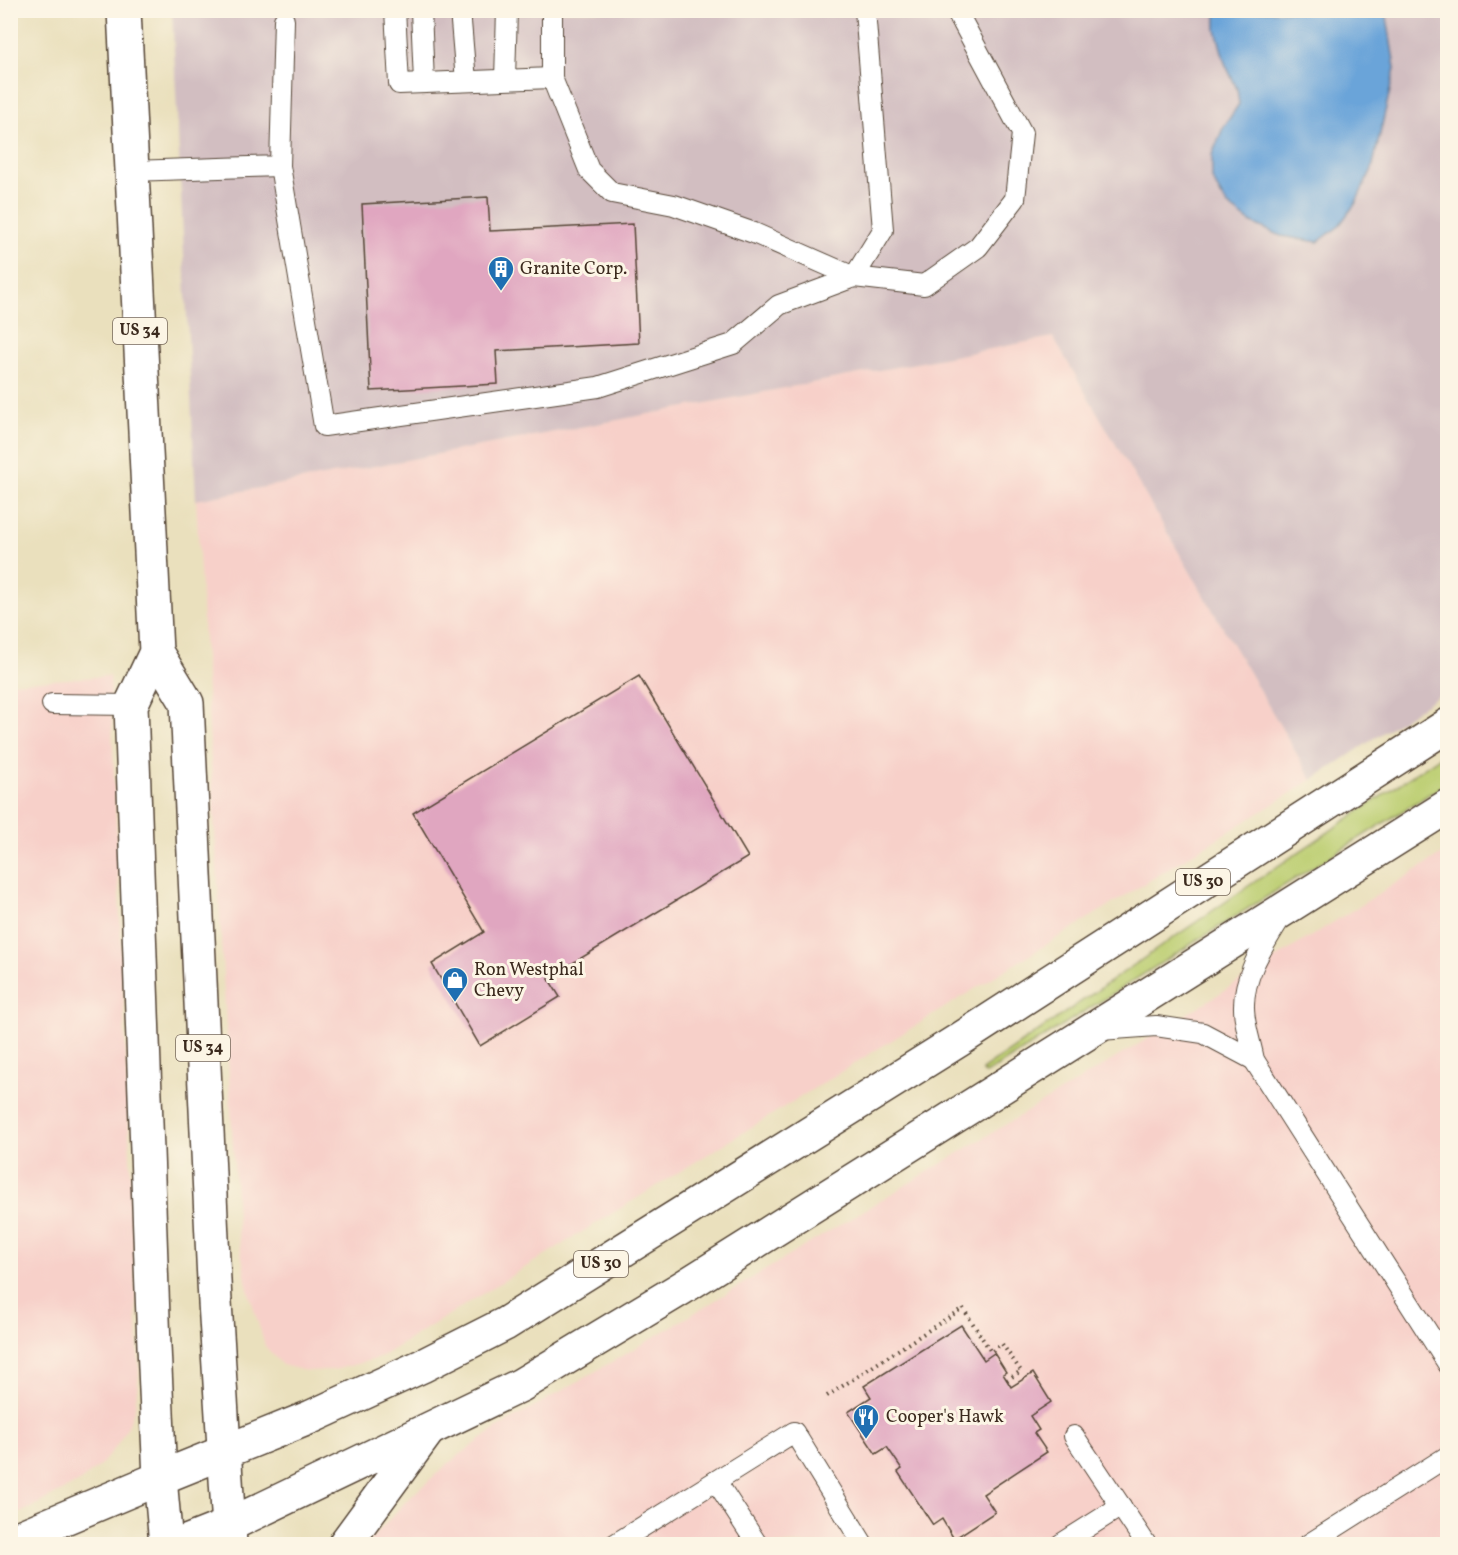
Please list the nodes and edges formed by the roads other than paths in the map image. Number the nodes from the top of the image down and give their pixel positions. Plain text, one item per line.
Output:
1 (124, 10) edge
2 (395, 10) edge
3 (421, 10) edge
4 (460, 10) edge
5 (507, 10) edge
6 (552, 10) edge
7 (865, 10) edge
8 (956, 10) edge
9 (284, 20) dead end
10 (552, 78) junction
11 (505, 80) junction
12 (466, 81) junction
13 (424, 83) junction
14 (280, 166) junction
15 (132, 171) junction
16 (854, 277) junction
17 (156, 652) junction
18 (52, 704) dead end
19 (131, 705) junction
20 (1448, 725) edge
21 (1448, 806) edge
22 (1290, 903) junction
23 (1089, 1031) junction
24 (1254, 1060) junction
25 (1448, 1364) edge
26 (428, 1431) junction
27 (1074, 1436) dead end
28 (225, 1453) junction
29 (1448, 1456) edge
30 (160, 1478) junction
31 (716, 1480) junction
32 (1121, 1506) junction
33 (229, 1535) edge
34 (10, 1541) edge
35 (166, 1545) edge
36 (182, 1545) edge
37 (345, 1545) edge
38 (615, 1545) edge
39 (757, 1545) edge
40 (863, 1545) edge
41 (1061, 1545) edge
42 (1146, 1545) edge
43 (1309, 1545) edge

1 - 15 main road, US 34
2 - 13 lane
3 - 13 lane
4 - 12 lane
5 - 11 lane
6 - 10 lane
7 - 16 lane
8 - 16 lane
9 - 14 lane
10 - 11 lane
10 - 16 lane
11 - 12 lane
12 - 13 lane
14 - 15 lane
14 - 16 lane
15 - 17 main road, US 34
17 - 19 main road, US 34
17 - 28 main road, US 34
18 - 19 lane
19 - 30 main road, US 34
20 - 28 main road, US 30
21 - 22 main road
22 - 23 main road
22 - 24 lane
23 - 24 lane
23 - 26 main road
24 - 25 lane
26 - 33 main road
26 - 37 main road
27 - 32 lane
28 - 30 main road, US 30
28 - 33 main road, US 34
29 - 43 lane
30 - 34 main road
30 - 35 main road, US 34
31 - 38 lane
31 - 39 lane
31 - 40 lane
32 - 41 lane
32 - 42 lane
33 - 36 main road

